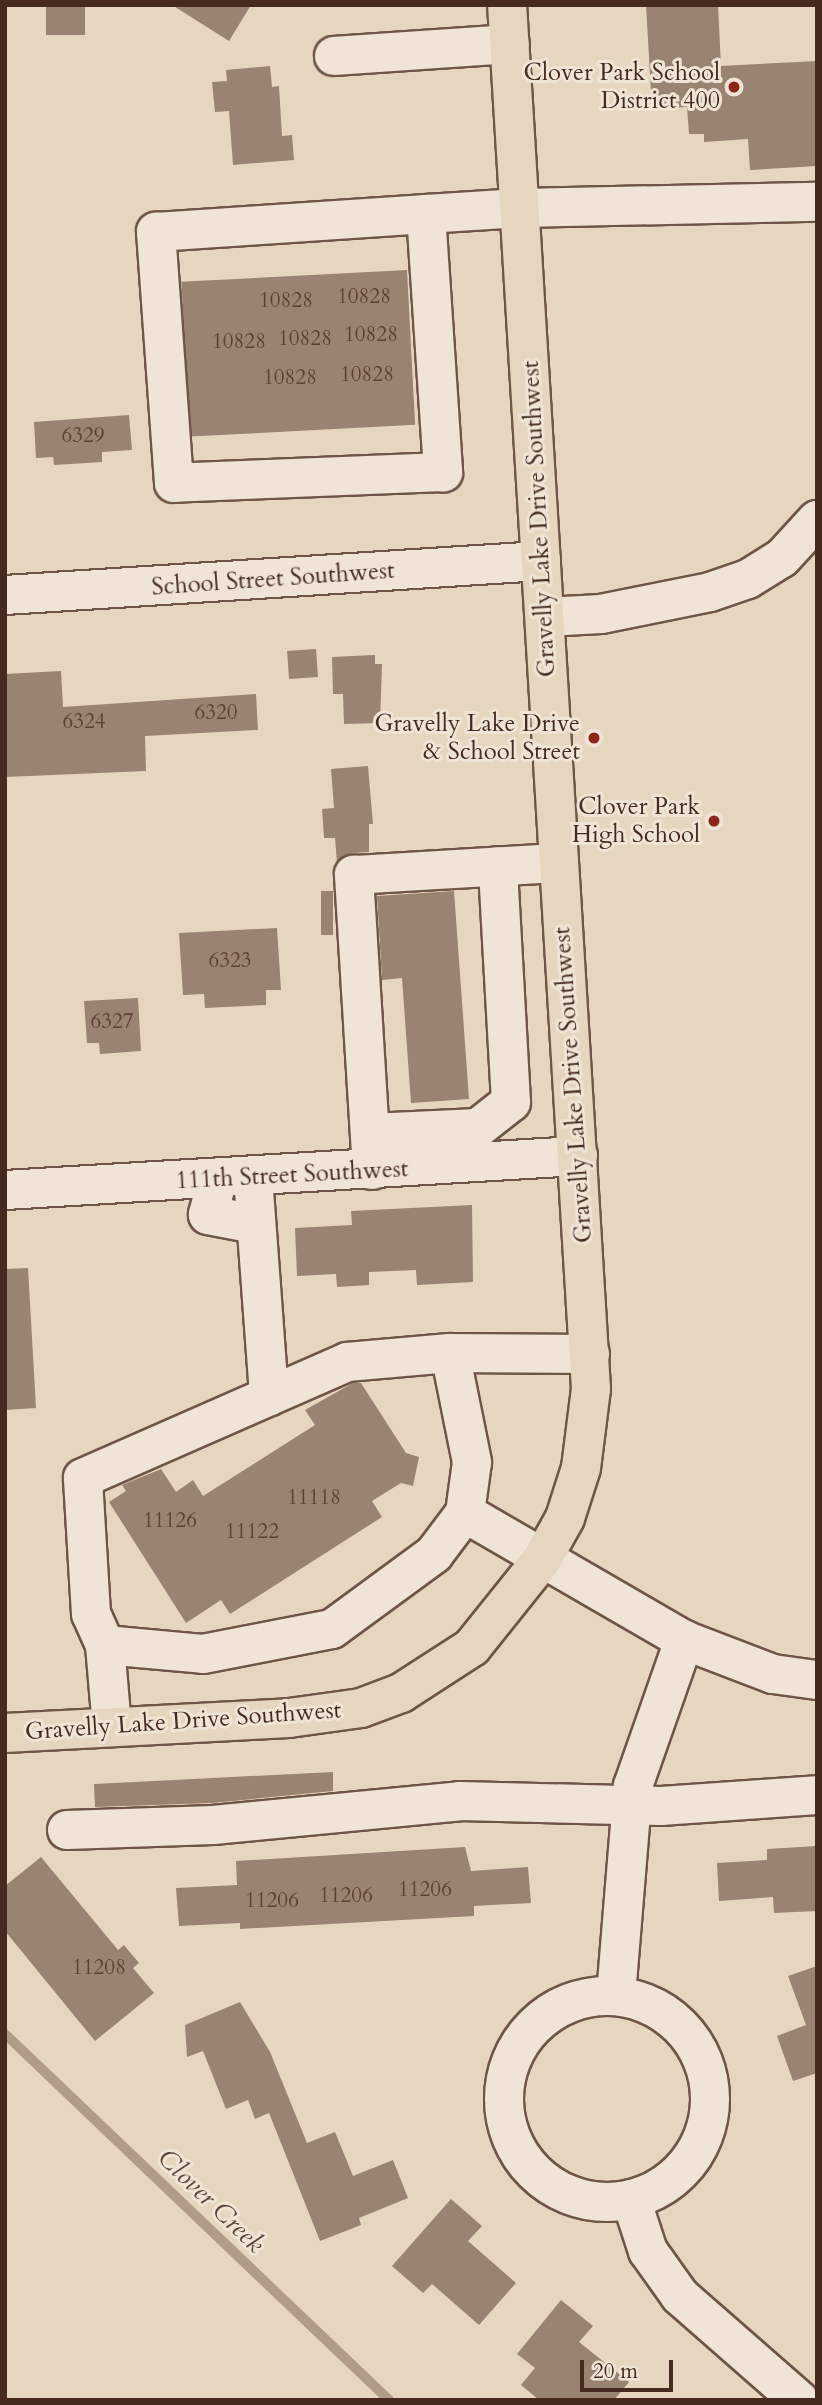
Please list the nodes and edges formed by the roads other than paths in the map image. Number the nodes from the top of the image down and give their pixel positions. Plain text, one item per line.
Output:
1 (507, 5) edge
2 (510, 44) junction
3 (334, 56) dead end
4 (817, 202) edge
5 (520, 208) junction
6 (426, 214) junction
7 (817, 520) edge
8 (541, 561) junction
9 (5, 596) edge
10 (545, 617) junction
11 (559, 863) junction
12 (498, 866) junction
13 (370, 1133) junction
14 (468, 1147) junction
15 (578, 1156) junction
16 (372, 1170) junction
17 (236, 1178) junction
18 (5, 1190) edge
19 (450, 1353) junction
20 (590, 1354) junction
21 (269, 1396) junction
22 (465, 1513) junction
23 (541, 1561) junction
24 (684, 1640) junction
25 (105, 1645) junction
26 (817, 1680) edge
27 (112, 1727) junction
28 (5, 1733) edge
29 (817, 1795) edge
30 (630, 1804) junction
31 (67, 1830) dead end
32 (616, 1995) junction
33 (631, 2199) junction
34 (799, 2400) edge

1 - 2 main road, Gravelly Lake Drive Southwest
2 - 3 street
2 - 5 main road, Gravelly Lake Drive Southwest
4 - 5 street
5 - 6 street
5 - 8 main road, Gravelly Lake Drive Southwest
6 - 6 street
7 - 10 street
8 - 9 street, School Street Southwest
8 - 10 main road, Gravelly Lake Drive Southwest
10 - 11 main road, Gravelly Lake Drive Southwest
11 - 12 street
11 - 15 main road, Gravelly Lake Drive Southwest
12 - 13 street
12 - 14 street
13 - 14 street
13 - 16 street
14 - 15 street, 111th Street Southwest
14 - 16 street, 111th Street Southwest
15 - 20 main road, Gravelly Lake Drive Southwest
16 - 17 street, 111th Street Southwest
17 - 18 street, 111th Street Southwest
17 - 21 street
19 - 20 street
19 - 21 street
19 - 22 street
20 - 23 main road, Gravelly Lake Drive Southwest
21 - 25 street
22 - 23 street
22 - 25 street
23 - 24 street
23 - 27 main road, Gravelly Lake Drive Southwest
24 - 26 street
24 - 30 street
25 - 27 street
27 - 28 main road, Gravelly Lake Drive Southwest
29 - 30 street
30 - 31 street
30 - 32 street
32 - 33 street
32 - 33 street
33 - 34 street

